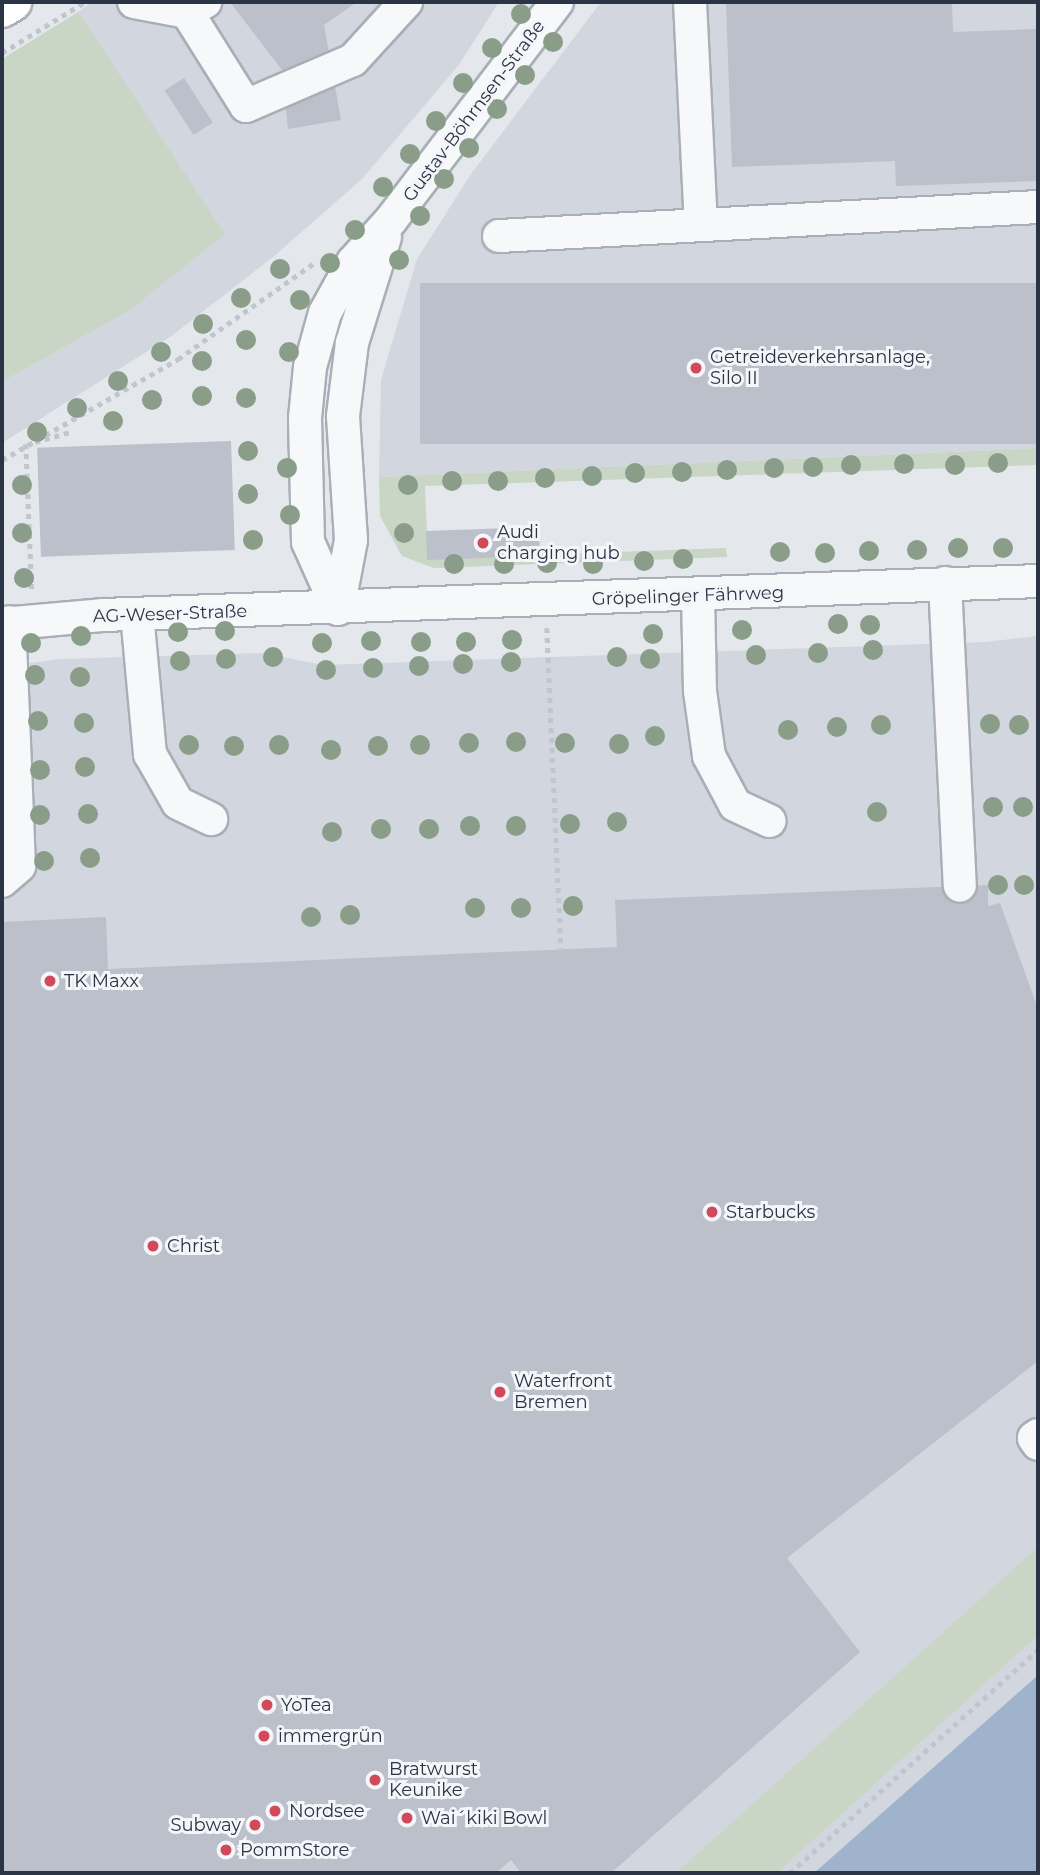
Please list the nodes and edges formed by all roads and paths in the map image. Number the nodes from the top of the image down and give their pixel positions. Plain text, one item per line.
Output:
1 (12, 2) edge
2 (85, 2) edge
3 (134, 2) edge
4 (406, 2) edge
5 (557, 2) edge
6 (690, 2) edge
7 (196, 7) edge
8 (2, 8) edge
9 (2, 53) edge
10 (1038, 207) edge
11 (391, 220) junction
12 (701, 225) junction
13 (499, 236) dead end
14 (328, 253) dead end
15 (71, 432) dead end
16 (25, 445) junction
17 (2, 460) edge
18 (1038, 581) edge
19 (946, 583) junction
20 (698, 595) junction
21 (546, 601) junction
22 (338, 609) junction
23 (137, 614) junction
24 (15, 622) edge
25 (211, 819) dead end
26 (769, 821) dead end
27 (2, 881) edge
28 (960, 886) dead end
29 (561, 949) dead end
30 (1038, 1435) edge
31 (1038, 1444) edge
32 (1038, 1650) edge
33 (790, 1873) edge

1 - 8 main road
2 - 9 path
3 - 7 street
4 - 7 street
5 - 11 street, Gustav-Böhrnsen-Straße
6 - 12 street
10 - 12 street
11 - 22 street, Gustav-Böhrnsen-Straße
11 - 22 street, Gustav-Böhrnsen-Straße
12 - 13 street
14 - 16 path
15 - 16 path
16 - 17 path
16 - 24 path
18 - 19 street, Gröpelinger Fährweg
19 - 20 street, Gröpelinger Fährweg
19 - 28 street
20 - 21 street, Gröpelinger Fährweg
20 - 26 street
21 - 22 street, Gröpelinger Fährweg
21 - 29 path
22 - 23 street, AG-Weser-Straße
23 - 24 street, AG-Weser-Straße
23 - 25 street
24 - 27 street
30 - 31 street
32 - 33 path

